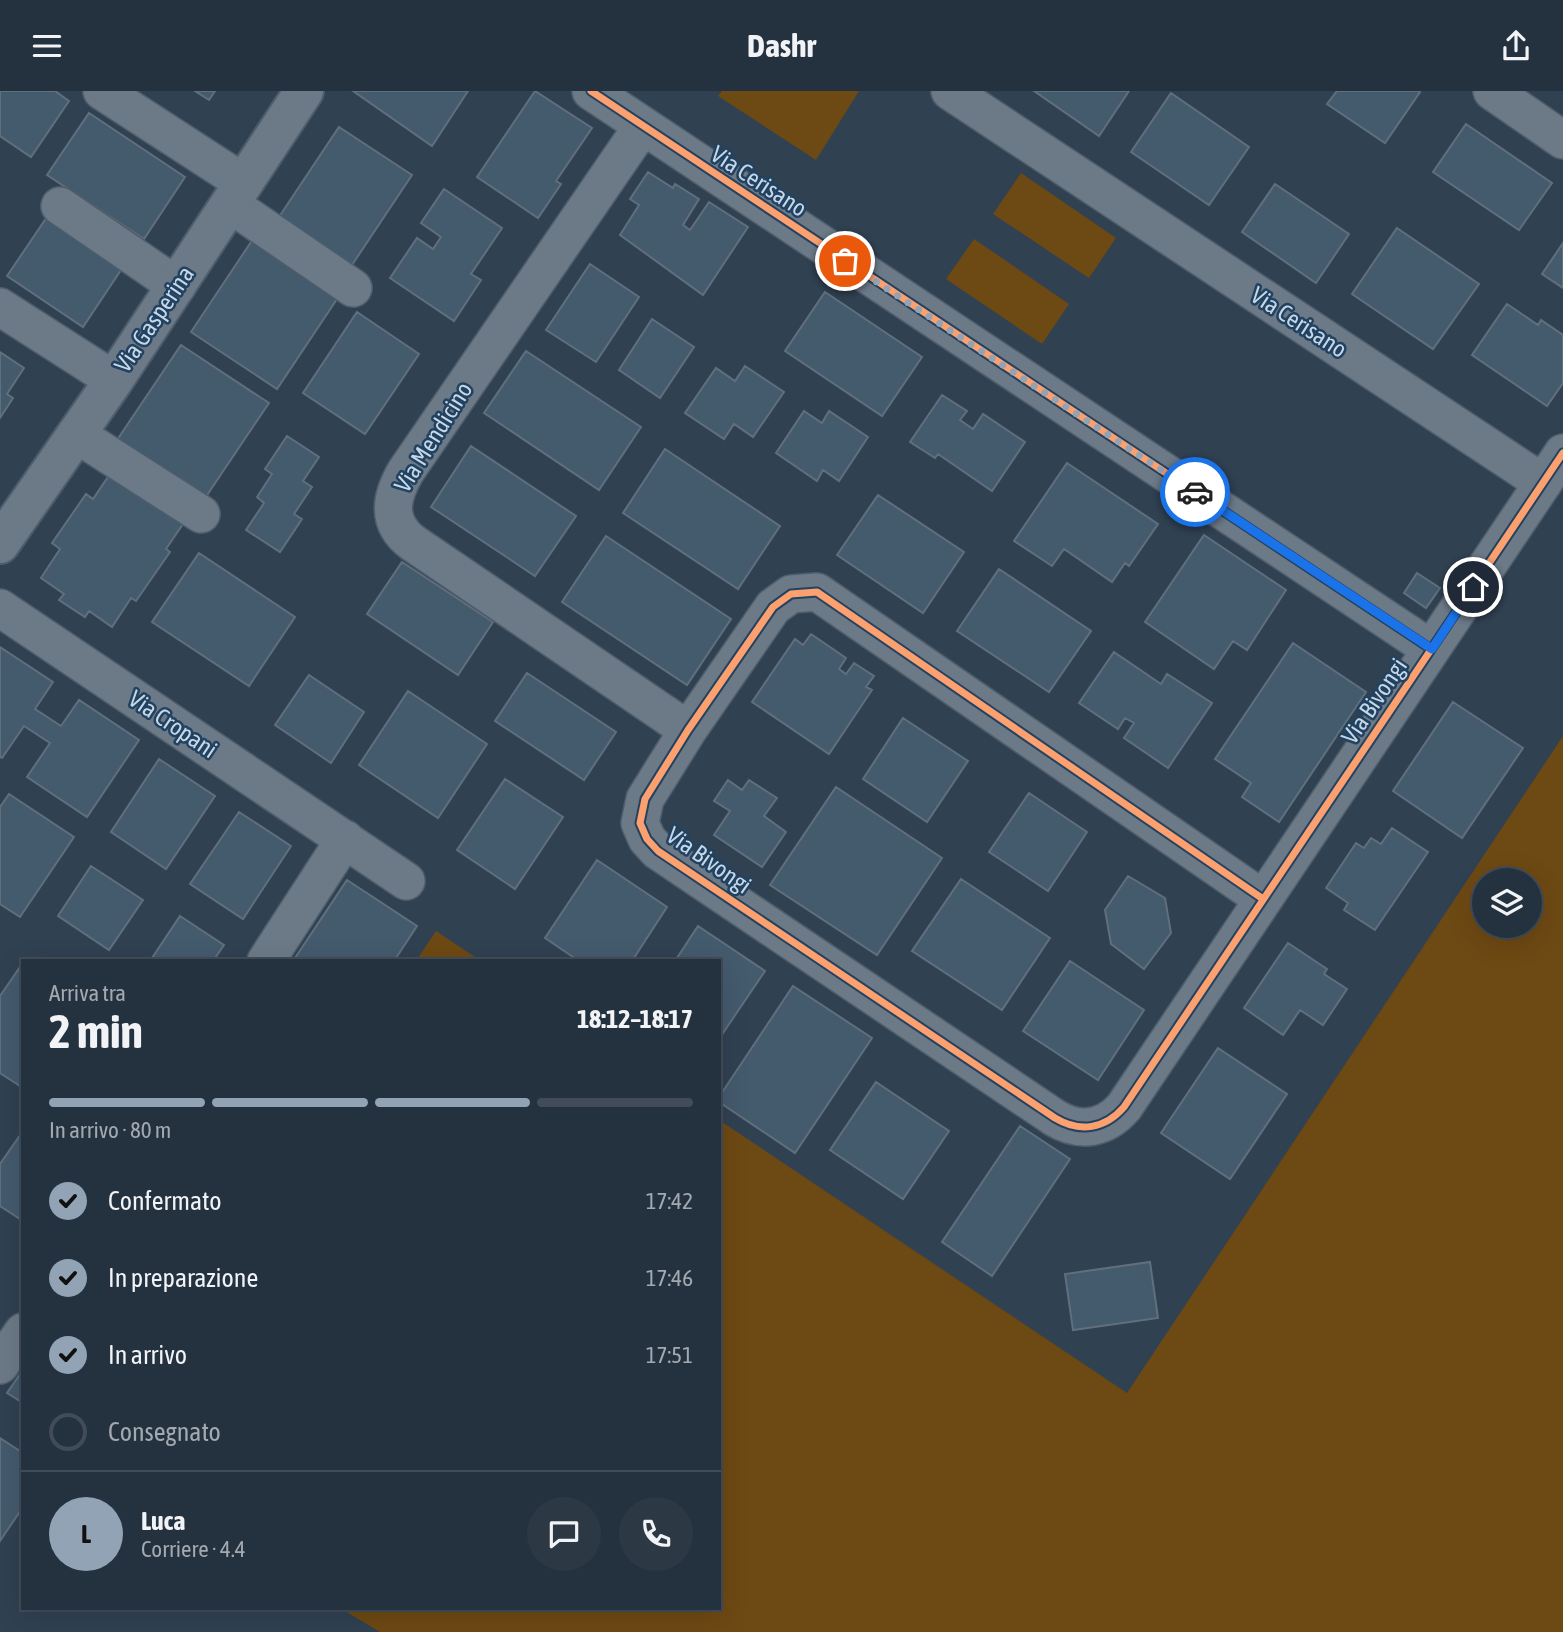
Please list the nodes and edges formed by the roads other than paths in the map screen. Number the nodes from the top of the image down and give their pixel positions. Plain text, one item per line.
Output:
1 (102, 91) edge
2 (304, 91) edge
3 (591, 91) edge
4 (950, 91) edge
5 (1497, 92) edge
6 (642, 127) junction
7 (1563, 140) edge
8 (237, 193) junction
9 (60, 206) dead end
10 (177, 286) junction
11 (354, 288) dead end
12 (0, 307) edge
13 (114, 380) junction
14 (76, 434) junction
15 (1563, 453) edge
16 (1543, 483) junction
17 (201, 514) dead end
18 (0, 544) edge
19 (0, 608) edge
20 (1432, 649) junction
21 (688, 730) junction
22 (345, 839) junction
23 (406, 881) dead end
24 (1263, 899) junction
25 (267, 959) edge
26 (21, 1335) edge
27 (0, 1364) edge

1 - 8 street
2 - 8 street, Via Gasperina
3 - 6 street, Via Cerisano
4 - 16 street, Via Cerisano
5 - 7 street
6 - 20 street, Via Cerisano
6 - 21 street, Via Mendicino
8 - 10 street, Via Gasperina
8 - 11 street
9 - 10 street
10 - 13 street, Via Gasperina
12 - 13 street
13 - 14 street, Via Gasperina
14 - 17 street
14 - 18 street, Via Gasperina
15 - 16 street, Via Bivongi
16 - 20 street, Via Bivongi
19 - 22 street, Via Cropani
20 - 24 street, Via Bivongi
21 - 24 street, Via Bivongi
21 - 24 street, Via Bivongi
22 - 23 street, Via Cropani
22 - 25 street
26 - 27 street

